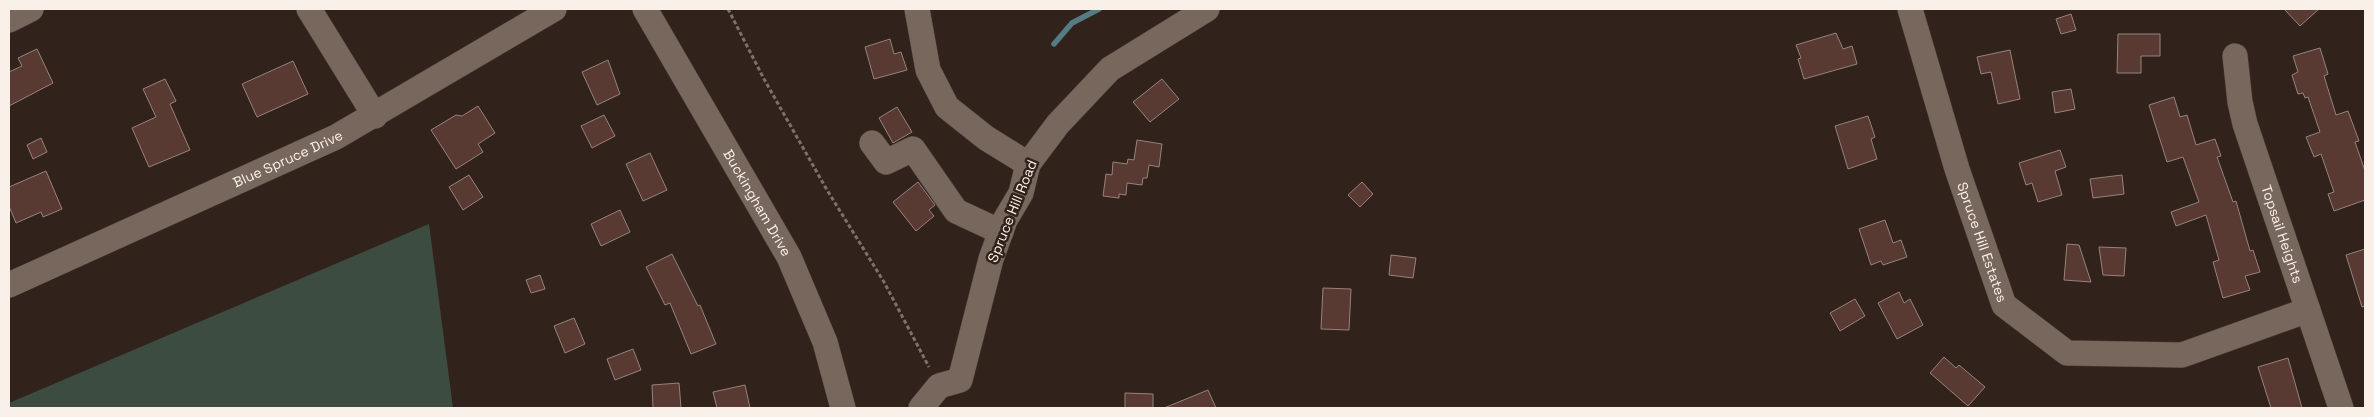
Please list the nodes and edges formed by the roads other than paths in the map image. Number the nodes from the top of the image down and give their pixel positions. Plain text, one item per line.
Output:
1 (31, 9) edge
2 (309, 9) edge
3 (554, 9) edge
4 (645, 9) edge
5 (917, 9) edge
6 (1207, 9) edge
7 (1910, 9) edge
8 (9, 20) edge
9 (2235, 56) dead end
10 (375, 116) junction
11 (872, 144) dead end
12 (1028, 164) junction
13 (1001, 232) junction
14 (9, 285) edge
15 (2308, 310) junction
16 (843, 408) edge
17 (921, 408) edge
18 (2341, 408) edge

1 - 8 street
2 - 10 street
3 - 10 street, Blue Spruce Drive
4 - 16 street, Buckingham Drive
5 - 12 street
6 - 12 street, Spruce Hill Road
7 - 15 street, Spruce Hill Estates
9 - 15 street, Topsail Heights
10 - 14 street, Blue Spruce Drive
11 - 13 street
12 - 13 street, Spruce Hill Road
13 - 17 street, Spruce Hill Road
15 - 18 street, Topsail Heights

